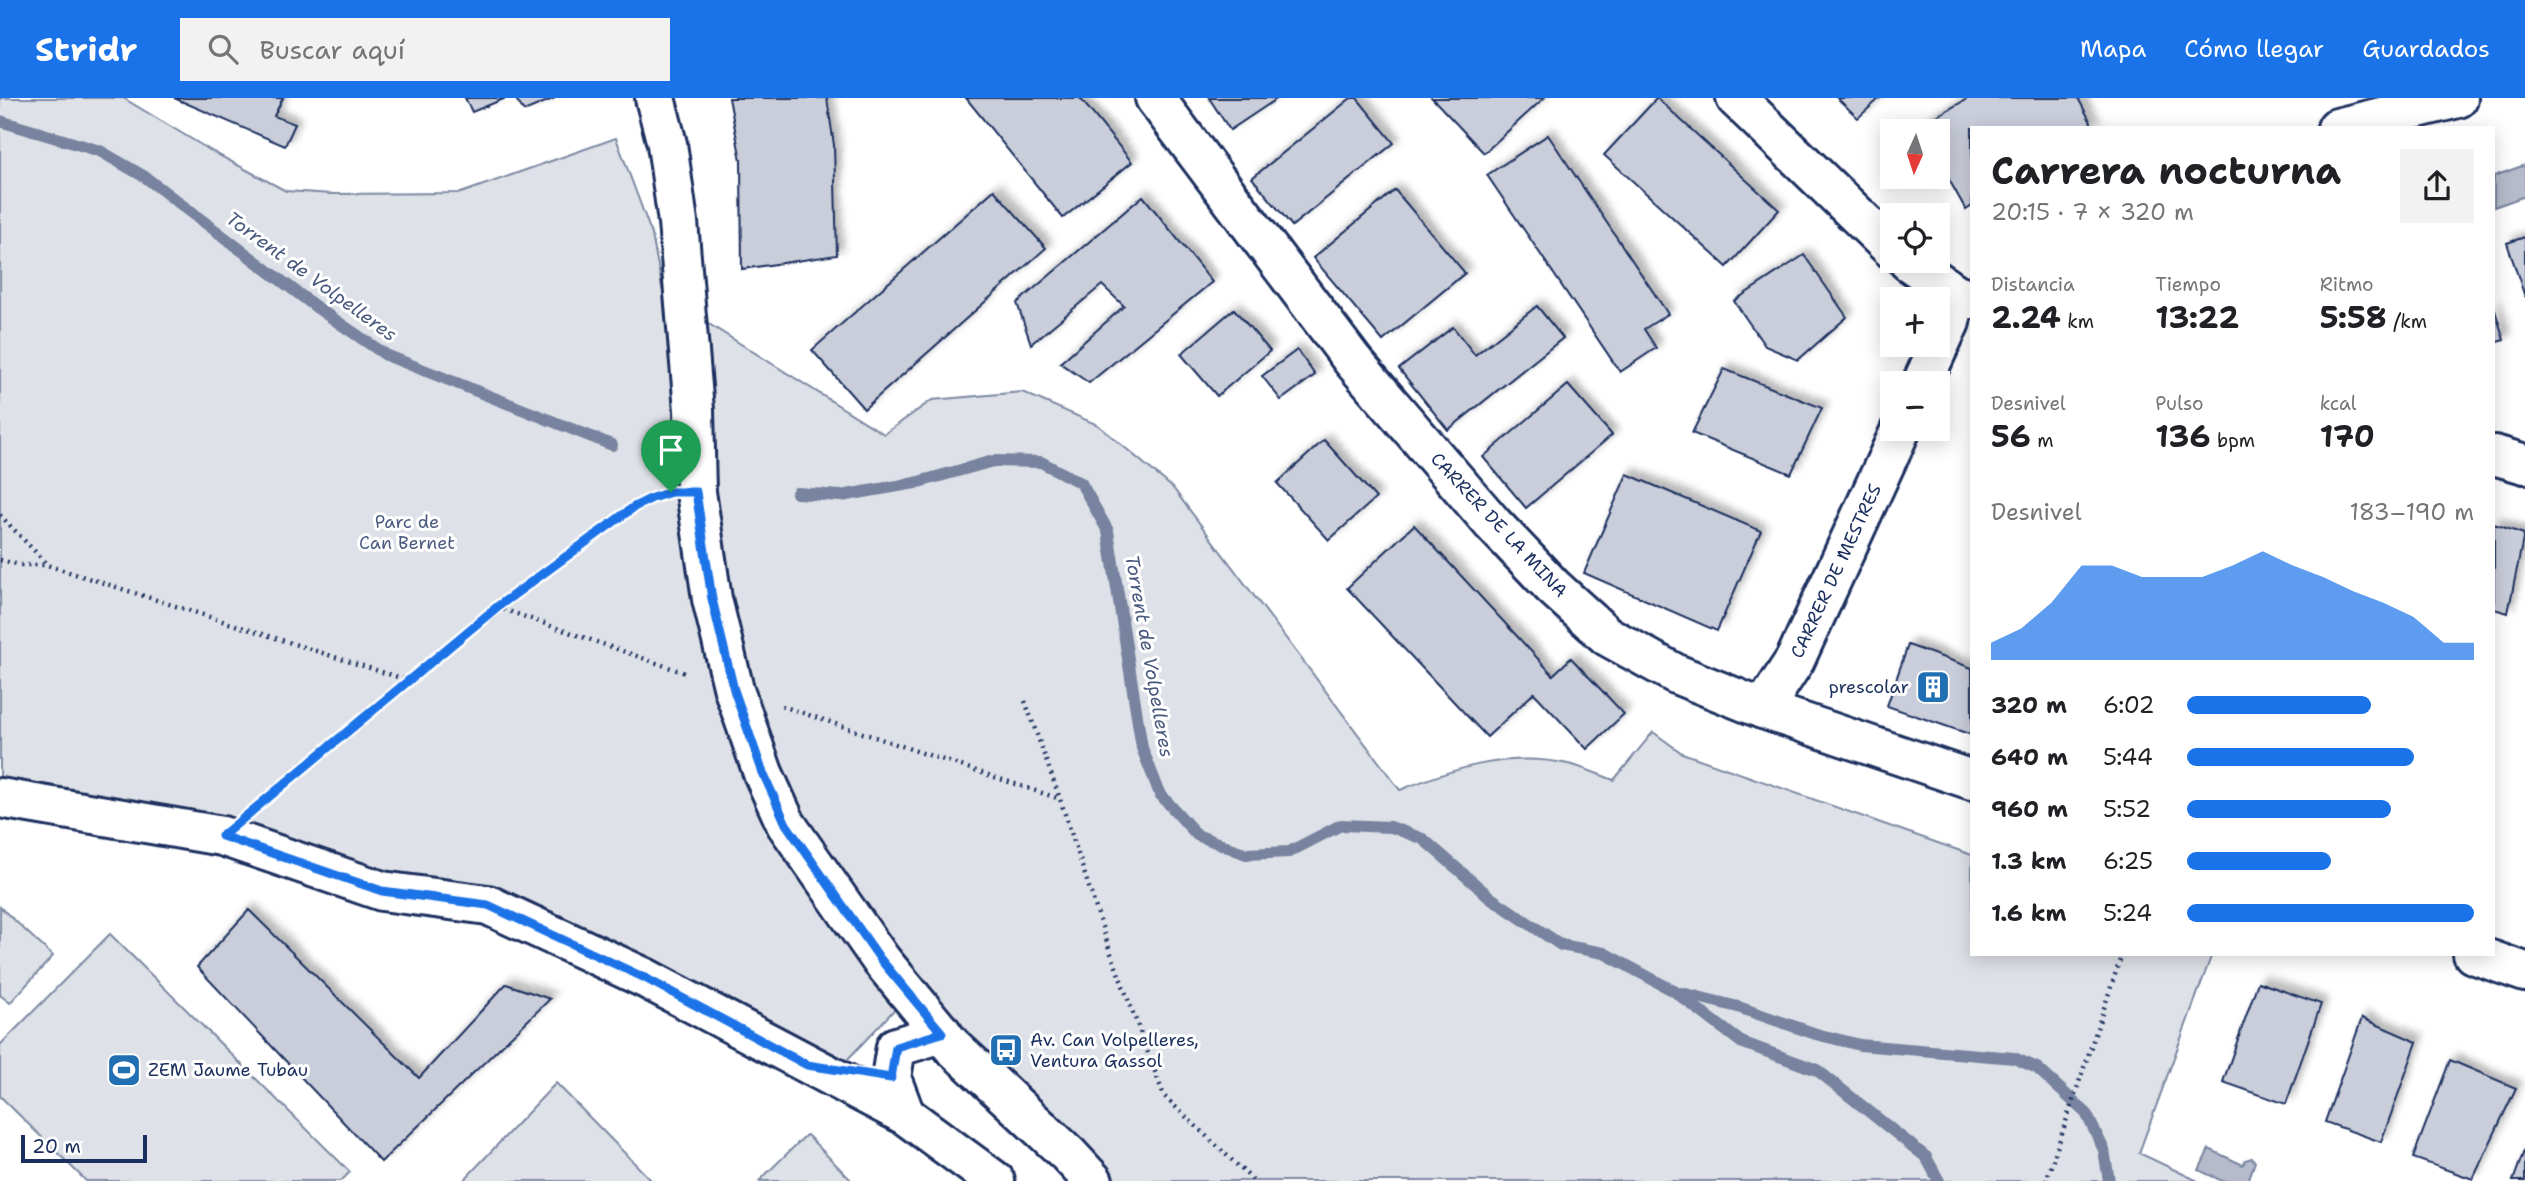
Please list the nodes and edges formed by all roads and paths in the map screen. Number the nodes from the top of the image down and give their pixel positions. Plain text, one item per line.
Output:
1 (655, 98) edge
2 (1155, 98) edge
3 (1737, 98) edge
4 (2458, 98) edge
5 (2345, 126) edge
6 (1880, 237) edge
7 (1927, 273) edge
8 (1964, 297) edge
9 (1928, 371) edge
10 (1896, 441) edge
11 (2495, 455) edge
12 (2525, 464) edge
13 (696, 492) junction
14 (0, 515) edge
15 (0, 560) edge
16 (47, 565) junction
17 (408, 681) junction
18 (1025, 701) dead end
19 (1763, 709) junction
20 (1970, 779) edge
21 (0, 798) edge
22 (222, 836) junction
23 (2121, 956) edge
24 (2479, 956) edge
25 (2525, 972) edge
26 (942, 1033) junction
27 (807, 1065) junction
28 (891, 1078) junction
29 (905, 1115) junction
30 (1073, 1172) edge
31 (995, 1181) edge
32 (1254, 1181) edge
33 (2046, 1181) edge

1 - 13 street
2 - 19 street, CARRER DE LA MINA
3 - 6 street
4 - 5 street
7 - 8 street
8 - 9 street
10 - 19 street, CARRER DE MESTRES
11 - 12 street
13 - 17 path
13 - 26 street
14 - 16 path
15 - 16 path
16 - 17 path
17 - 22 path
18 - 32 path
19 - 20 street, CARRER DE LA MINA
21 - 22 street
22 - 27 street
23 - 33 path
24 - 25 street
26 - 28 street
26 - 30 street
27 - 28 street
27 - 29 street
28 - 29 street
29 - 31 street

